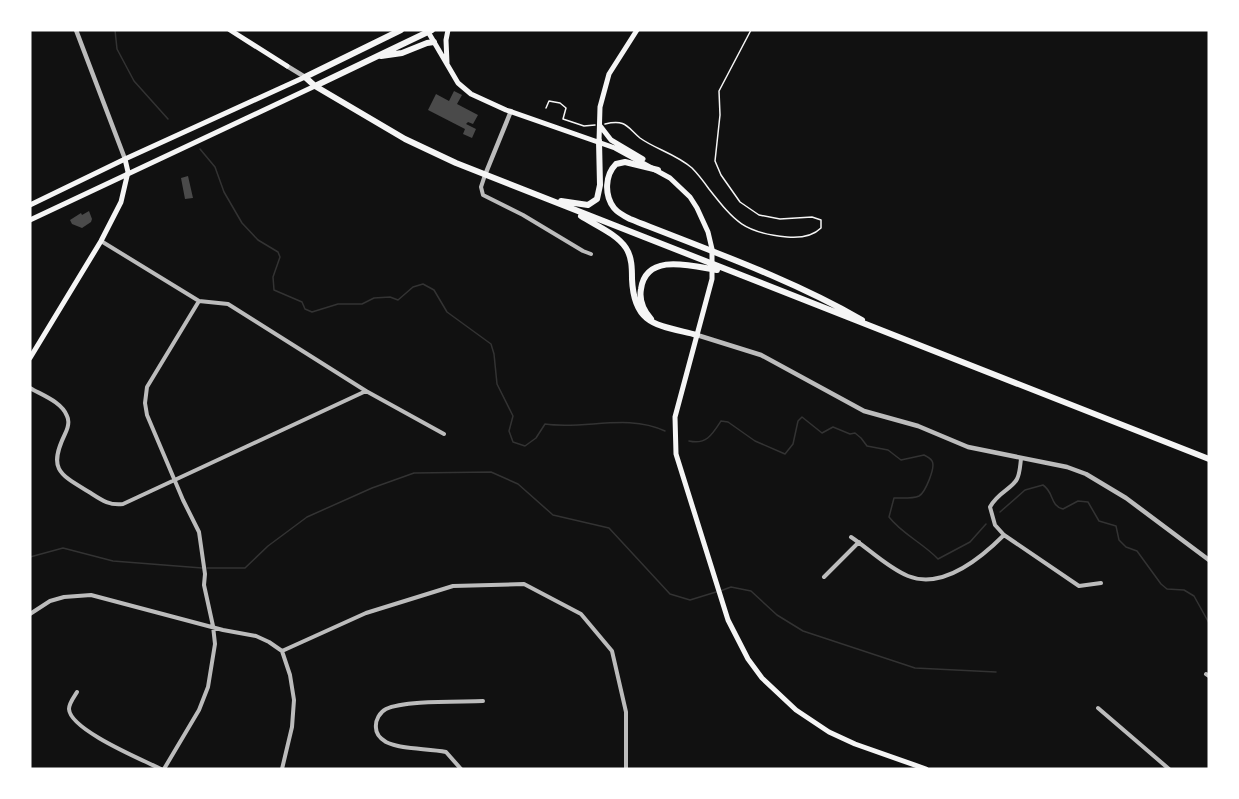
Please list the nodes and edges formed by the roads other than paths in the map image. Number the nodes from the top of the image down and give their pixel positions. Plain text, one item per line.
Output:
1 (76, 30) edge
2 (230, 30) edge
3 (401, 30) edge
4 (448, 30) edge
5 (637, 30) edge
6 (429, 31) edge
7 (434, 42) junction
8 (378, 56) junction
9 (447, 63) junction
10 (288, 66) joint
11 (305, 77) junction
12 (315, 86) junction
13 (511, 111) junction
14 (601, 125) junction
15 (599, 141) junction
16 (125, 159) junction
17 (658, 170) junction
18 (128, 172) junction
19 (485, 175) junction
20 (546, 199) junction
21 (30, 205) edge
22 (568, 208) junction
23 (30, 220) edge
24 (101, 241) junction
25 (591, 254) dead end
26 (730, 272) junction
27 (199, 301) junction
28 (656, 324) junction
29 (881, 330) junction
30 (697, 335) junction
31 (30, 358) edge
32 (30, 388) edge
33 (366, 392) junction
34 (444, 434) dead end
35 (1021, 459) junction
36 (1209, 459) edge
37 (176, 479) junction
38 (1004, 535) junction
39 (851, 537) dead end
40 (859, 542) junction
41 (1209, 560) edge
42 (824, 577) dead end
43 (1101, 583) dead end
44 (30, 614) edge
45 (213, 626) junction
46 (282, 651) junction
47 (77, 692) dead end
48 (483, 701) dead end
49 (1098, 708) dead end
50 (163, 769) edge
51 (282, 769) edge
52 (461, 769) edge
53 (626, 769) edge
54 (926, 769) edge
55 (1169, 769) edge

1 - 16 street
2 - 10 main road
3 - 11 highway
4 - 9 main road
5 - 14 main road
6 - 7 main road
6 - 8 highway
7 - 8 highway
7 - 9 main road
8 - 12 highway
9 - 13 main road
10 - 11 street
11 - 12 highway
11 - 16 main road
12 - 18 main road
12 - 19 highway
13 - 15 main road
13 - 19 street
14 - 15 main road
14 - 17 main road
15 - 17 main road
15 - 20 highway
16 - 18 main road
16 - 21 main road
17 - 29 highway
17 - 30 main road
18 - 23 main road
18 - 24 main road
19 - 20 highway
19 - 25 street
20 - 22 highway
22 - 26 highway
22 - 28 highway
24 - 27 street
24 - 31 main road
26 - 28 highway
26 - 29 highway
27 - 33 street
27 - 37 street
28 - 30 highway
29 - 36 highway
30 - 35 street
30 - 54 main road
32 - 37 street
33 - 34 street
33 - 37 street
35 - 38 street
35 - 41 street
37 - 45 street
38 - 40 street
38 - 43 street
39 - 40 street
40 - 42 street
44 - 45 street
45 - 46 street
45 - 50 street
46 - 51 street
46 - 53 street
47 - 50 street
48 - 52 street
49 - 55 street

